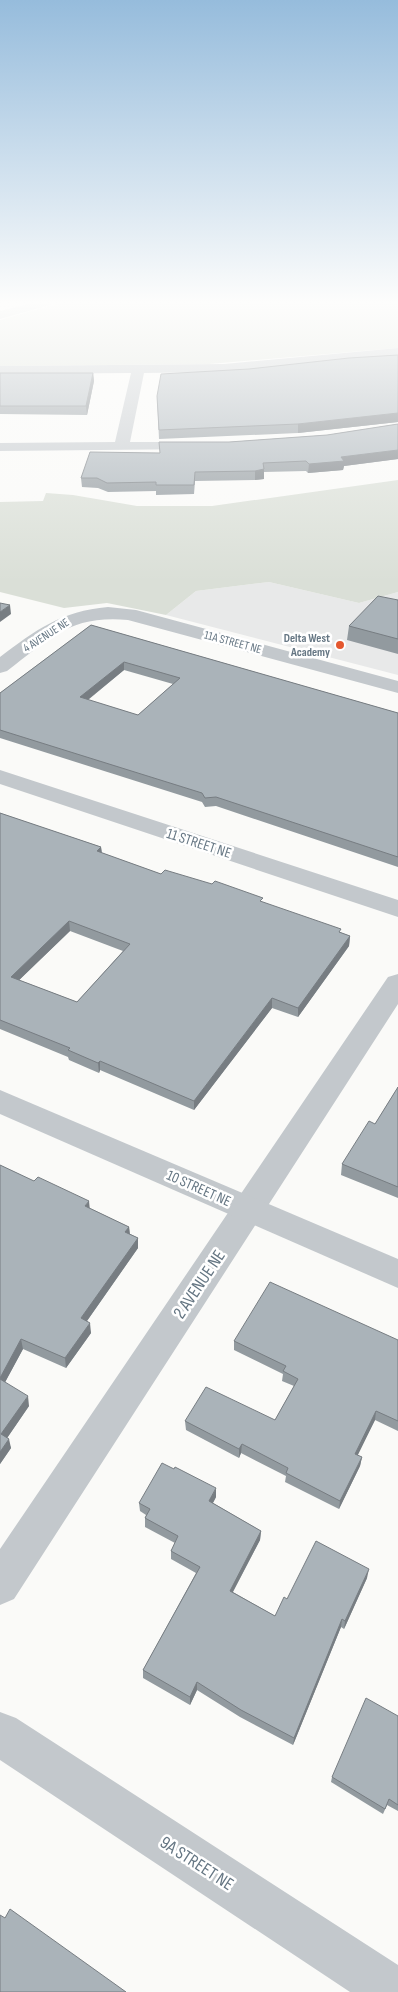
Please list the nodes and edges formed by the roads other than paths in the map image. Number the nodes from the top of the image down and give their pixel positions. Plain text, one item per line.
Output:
1 (132, 396) edge
2 (122, 446) junction
3 (210, 446) edge
4 (0, 447) edge
5 (97, 612) joint
6 (0, 667) edge
7 (398, 687) edge
8 (0, 777) edge
9 (398, 909) edge
10 (398, 983) edge
11 (0, 1101) edge
12 (249, 1209) junction
13 (398, 1274) edge
14 (0, 1585) edge
15 (0, 1734) edge
16 (394, 1992) edge

1 - 2 street
2 - 3 street
2 - 4 street
5 - 6 street, 4 AVENUE NE
5 - 7 street, 11A STREET NE
8 - 9 street, 11 STREET NE
10 - 12 street, 2 AVENUE NE
11 - 12 street, 10 STREET NE
12 - 13 street, 10 STREET NE
12 - 14 street, 2 AVENUE NE
15 - 16 street, 9A STREET NE

